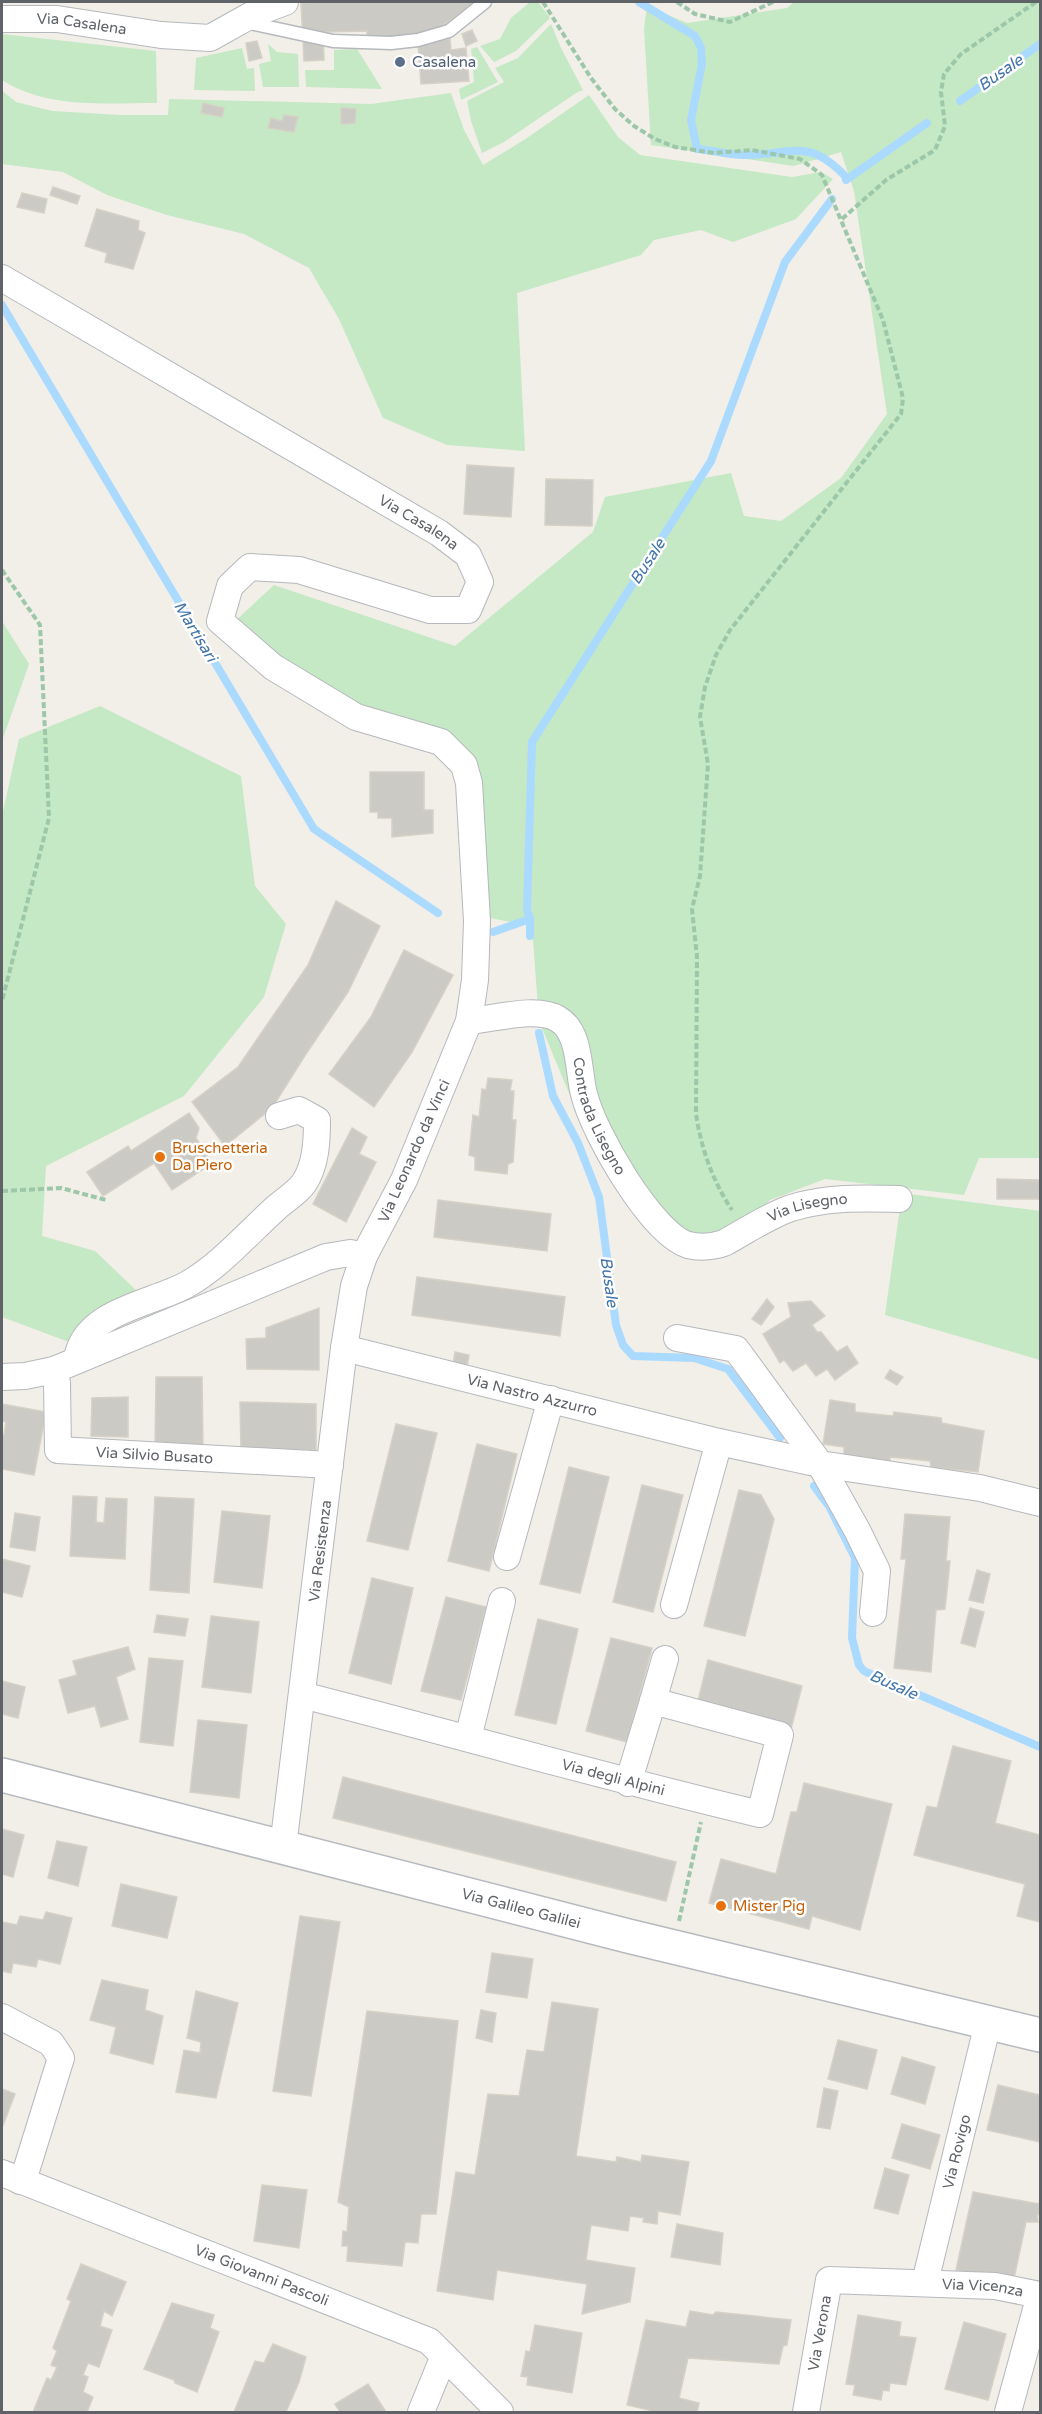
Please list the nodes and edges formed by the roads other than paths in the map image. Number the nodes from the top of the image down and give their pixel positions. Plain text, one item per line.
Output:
1 (285, 2) edge
2 (484, 6) edge
3 (2, 19) edge
4 (241, 21) junction
5 (2, 278) edge
6 (441, 742) joint
7 (469, 1021) junction
8 (279, 1116) dead end
9 (899, 1199) dead end
10 (724, 1243) joint
11 (364, 1256) junction
12 (677, 1338) dead end
13 (344, 1348) junction
14 (77, 1359) junction
15 (54, 1370) junction
16 (2, 1377) edge
17 (551, 1399) junction
18 (719, 1442) junction
19 (820, 1464) junction
20 (330, 1465) junction
21 (1041, 1503) edge
22 (507, 1557) dead end
23 (502, 1601) dead end
24 (674, 1605) dead end
25 (873, 1613) dead end
26 (665, 1659) dead end
27 (302, 1695) junction
28 (653, 1701) junction
29 (468, 1737) junction
30 (2, 1775) edge
31 (628, 1783) junction
32 (283, 1847) junction
33 (2, 2017) edge
34 (988, 2023) junction
35 (1041, 2035) edge
36 (11, 2177) edge
37 (925, 2282) junction
38 (1040, 2295) edge
39 (444, 2356) junction
40 (421, 2412) edge
41 (500, 2412) edge
42 (806, 2412) edge
43 (1008, 2412) edge

1 - 4 street, Via Casalena
2 - 4 lane
3 - 4 street, Via Casalena
5 - 6 street, Via Casalena
6 - 7 street, Via Leonardo da Vinci
7 - 10 street, Contrada Lisegno
7 - 11 street, Via Leonardo da Vinci
8 - 14 street
9 - 10 street, Via Lisegno
11 - 13 street, Via Resistenza
11 - 14 street
12 - 19 street
13 - 17 street, Via Nastro Azzurro
13 - 20 street, Via Resistenza
14 - 15 street
15 - 16 street
15 - 20 street, Via Silvio Busato
17 - 18 street, Via Nastro Azzurro
17 - 22 street, Via Nastro Azzurro
18 - 19 street, Via Nastro Azzurro
18 - 24 street
19 - 21 street, Via Nastro Azzurro
19 - 25 street
20 - 27 street, Via Resistenza
23 - 29 street
26 - 28 street
27 - 29 street, Via degli Alpini
27 - 32 street, Via Resistenza
28 - 31 street
28 - 31 street, Via degli Alpini
29 - 31 street, Via degli Alpini
30 - 32 main road, Via Galileo Galilei
32 - 34 main road, Via Galileo Galilei
33 - 36 street
34 - 35 main road, Via Galileo Galilei
34 - 37 street, Via Rovigo
36 - 39 street, Via Giovanni Pascoli
37 - 38 street, Via Vicenza
37 - 42 street, Via Verona
38 - 43 street
39 - 40 street
39 - 41 street, Via Giovanni Pascoli

